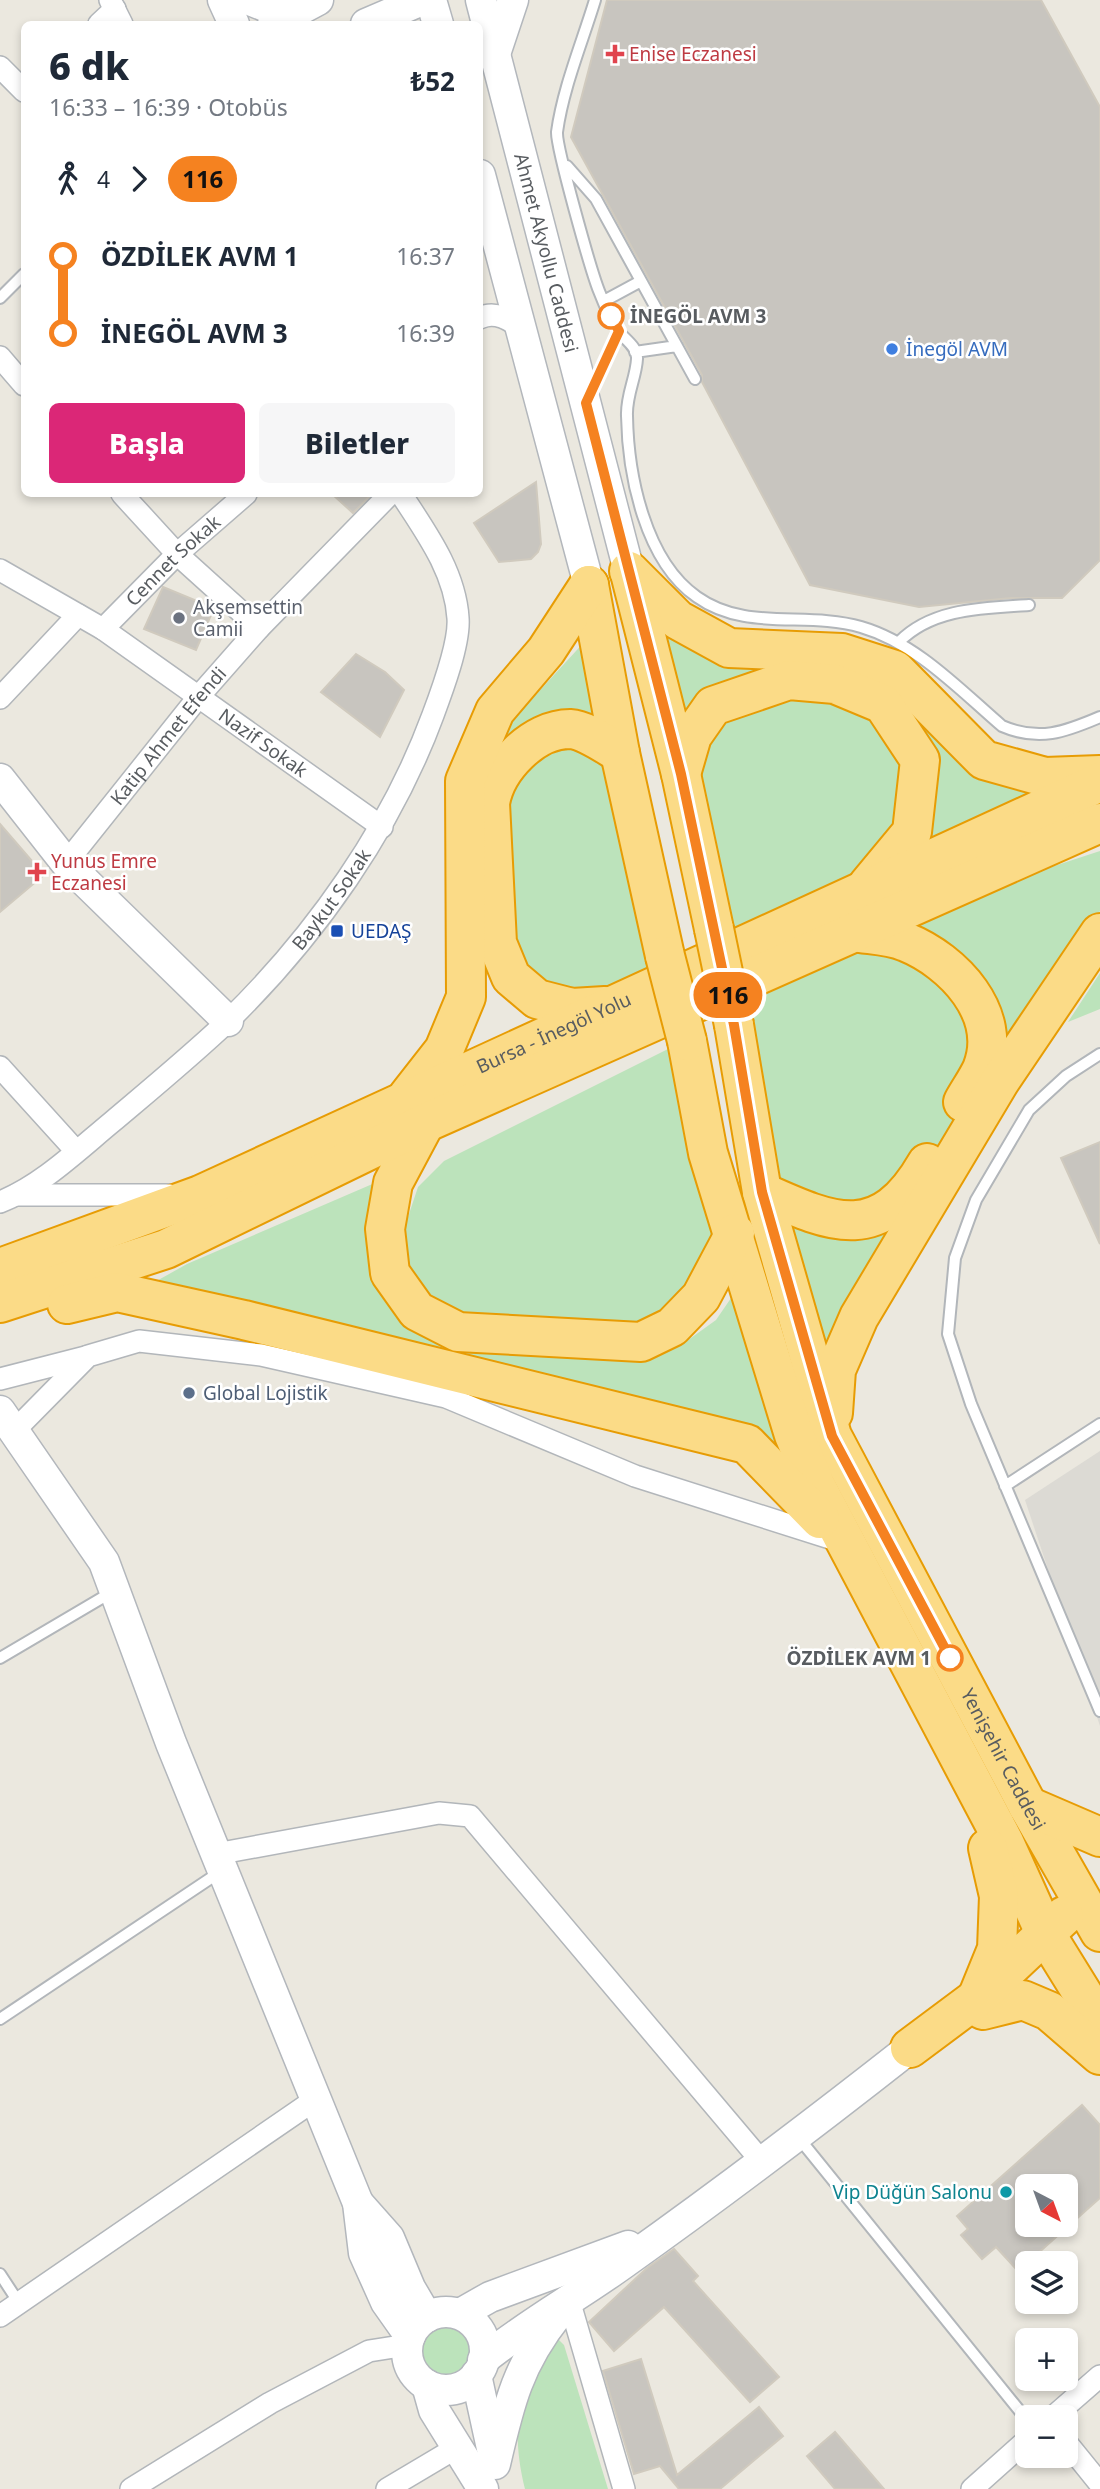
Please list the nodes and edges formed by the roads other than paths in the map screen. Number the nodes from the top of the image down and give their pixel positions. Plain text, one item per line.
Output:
1 (223, 0) edge
2 (250, 0) edge
3 (318, 0) edge
4 (422, 0) edge
5 (431, 0) edge
6 (481, 0) edge
7 (513, 0) edge
8 (595, 0) edge
9 (281, 20) edge
10 (233, 21) edge
11 (382, 21) edge
12 (437, 21) edge
13 (495, 54) junction
14 (0, 67) edge
15 (21, 88) edge
16 (563, 161) junction
17 (483, 185) edge
18 (21, 277) edge
19 (641, 281) junction
20 (511, 287) junction
21 (0, 298) edge
22 (604, 301) junction
23 (483, 316) edge
24 (523, 329) junction
25 (619, 331) junction
26 (677, 346) junction
27 (635, 352) junction
28 (0, 357) edge
29 (695, 379) dead end
30 (21, 382) edge
31 (586, 403) junction
32 (125, 497) edge
33 (243, 497) edge
34 (387, 497) edge
35 (403, 497) edge
36 (177, 554) junction
37 (0, 570) edge
38 (629, 571) junction
39 (589, 586) junction
40 (1029, 605) dead end
41 (78, 615) junction
42 (259, 628) junction
43 (103, 629) junction
44 (899, 642) junction
45 (200, 695) junction
46 (0, 698) edge
47 (1100, 716) edge
48 (620, 753) junction
49 (681, 774) junction
50 (1100, 775) edge
51 (0, 779) edge
52 (1100, 782) edge
53 (1100, 824) edge
54 (382, 827) junction
55 (66, 863) junction
56 (863, 891) junction
57 (853, 932) junction
58 (1100, 933) edge
59 (610, 1006) junction
60 (228, 1021) junction
61 (1100, 1054) edge
62 (0, 1067) edge
63 (414, 1113) junction
64 (76, 1152) junction
65 (762, 1192) junction
66 (200, 1195) junction
67 (8, 1198) edge
68 (735, 1233) junction
69 (0, 1268) edge
70 (0, 1303) edge
71 (0, 1320) edge
72 (89, 1356) junction
73 (0, 1379) edge
74 (7, 1421) edge
75 (1100, 1424) edge
76 (832, 1436) junction
77 (1005, 1486) junction
78 (843, 1542) junction
79 (115, 1591) junction
80 (0, 1658) edge
81 (1100, 1711) edge
82 (955, 1751) junction
83 (1028, 1806) junction
84 (1100, 1836) edge
85 (219, 1862) junction
86 (1091, 1892) edge
87 (1100, 1932) edge
88 (1052, 1946) junction
89 (980, 2004) junction
90 (0, 2020) edge
91 (1100, 2022) edge
92 (910, 2048) joint
93 (1100, 2055) edge
94 (316, 2099) junction
95 (798, 2137) junction
96 (763, 2163) junction
97 (670, 2228) junction
98 (0, 2274) edge
99 (569, 2300) junction
100 (19, 2302) junction
101 (460, 2315) junction
102 (0, 2316) edge
103 (415, 2333) junction
104 (480, 2367) junction
105 (1100, 2376) edge
106 (427, 2385) junction
107 (1015, 2405) edge
108 (1067, 2405) edge
109 (456, 2448) junction
110 (1015, 2451) edge
111 (1078, 2457) edge
112 (493, 2481) edge
113 (1100, 2484) edge
114 (131, 2489) edge
115 (387, 2489) edge
116 (624, 2489) edge
117 (972, 2489) edge

1 - 10 street
2 - 9 street
3 - 9 street
4 - 11 street
5 - 12 street
6 - 13 street, Ahmet Akyollu Caddesi
7 - 13 street
8 - 16 lane
13 - 31 street, Ahmet Akyollu Caddesi
14 - 15 street
16 - 19 lane
16 - 22 lane
17 - 20 street
18 - 21 lane
19 - 22 lane
19 - 26 lane
20 - 23 street
20 - 24 street
22 - 25 lane
23 - 24 street
24 - 39 street
25 - 27 lane
25 - 31 lane
26 - 27 lane
26 - 29 lane
27 - 44 lane
28 - 30 street
31 - 38 street, Ahmet Akyollu Caddesi
32 - 36 street
33 - 36 street, Cennet Sokak
34 - 42 street, Katip Ahmet Efendi
35 - 54 street, Baykut Sokak
36 - 42 street
36 - 43 street, Cennet Sokak
37 - 41 street, Nazif Sokak
38 - 49 highway
38 - 50 highway
39 - 48 highway
39 - 63 highway
40 - 44 lane
41 - 43 street, Nazif Sokak
41 - 46 street
42 - 45 street, Katip Ahmet Efendi
43 - 45 street, Nazif Sokak
44 - 47 lane
45 - 54 street, Nazif Sokak
45 - 55 street, Katip Ahmet Efendi
48 - 59 highway
48 - 68 highway, bridge
49 - 56 highway
49 - 65 highway, Yenişehir Caddesi, bridge
51 - 55 street
52 - 56 highway, Bursa - İnegöl Yolu
53 - 57 highway, Bursa - İnegöl Yolu
54 - 60 street, Baykut Sokak
55 - 60 street
56 - 59 highway, Bursa - İnegöl Yolu
57 - 63 highway, Bursa - İnegöl Yolu
57 - 65 highway
58 - 76 highway
59 - 63 highway, Bursa - İnegöl Yolu
60 - 64 street, Baykut Sokak
61 - 77 lane
62 - 64 street
63 - 66 highway, Bursa - İnegöl Yolu
63 - 68 highway
63 - 70 highway, Bursa - İnegöl Yolu
64 - 67 street, Baykut Sokak
65 - 76 highway, Yenişehir Caddesi
66 - 67 street
66 - 69 highway, Bursa - İnegöl Yolu
68 - 78 highway
71 - 78 highway
72 - 73 street
72 - 74 street
72 - 78 street
74 - 79 street
75 - 77 lane
76 - 83 highway, Yenişehir Caddesi
77 - 81 lane
78 - 82 highway, Yenişehir Caddesi
79 - 80 lane
79 - 85 street
82 - 88 highway, Yenişehir Caddesi
82 - 89 highway
83 - 84 highway
83 - 86 highway, Yenişehir Caddesi
85 - 90 lane
85 - 94 street
85 - 96 street
86 - 87 highway, Yenişehir Caddesi
86 - 88 highway
87 - 88 highway
88 - 89 highway
88 - 91 highway, Yenişehir Caddesi
89 - 92 highway
89 - 93 highway
92 - 95 street
94 - 100 street
94 - 103 street
95 - 96 street
95 - 107 lane
96 - 97 street
97 - 99 street
97 - 101 street
98 - 100 lane
99 - 104 street
99 - 112 street
99 - 116 street
100 - 102 street
101 - 103 street
101 - 104 street
103 - 106 street
103 - 114 street
104 - 106 street
104 - 112 street
105 - 108 street
106 - 109 street
109 - 112 street
109 - 115 street
110 - 117 street
111 - 113 street

